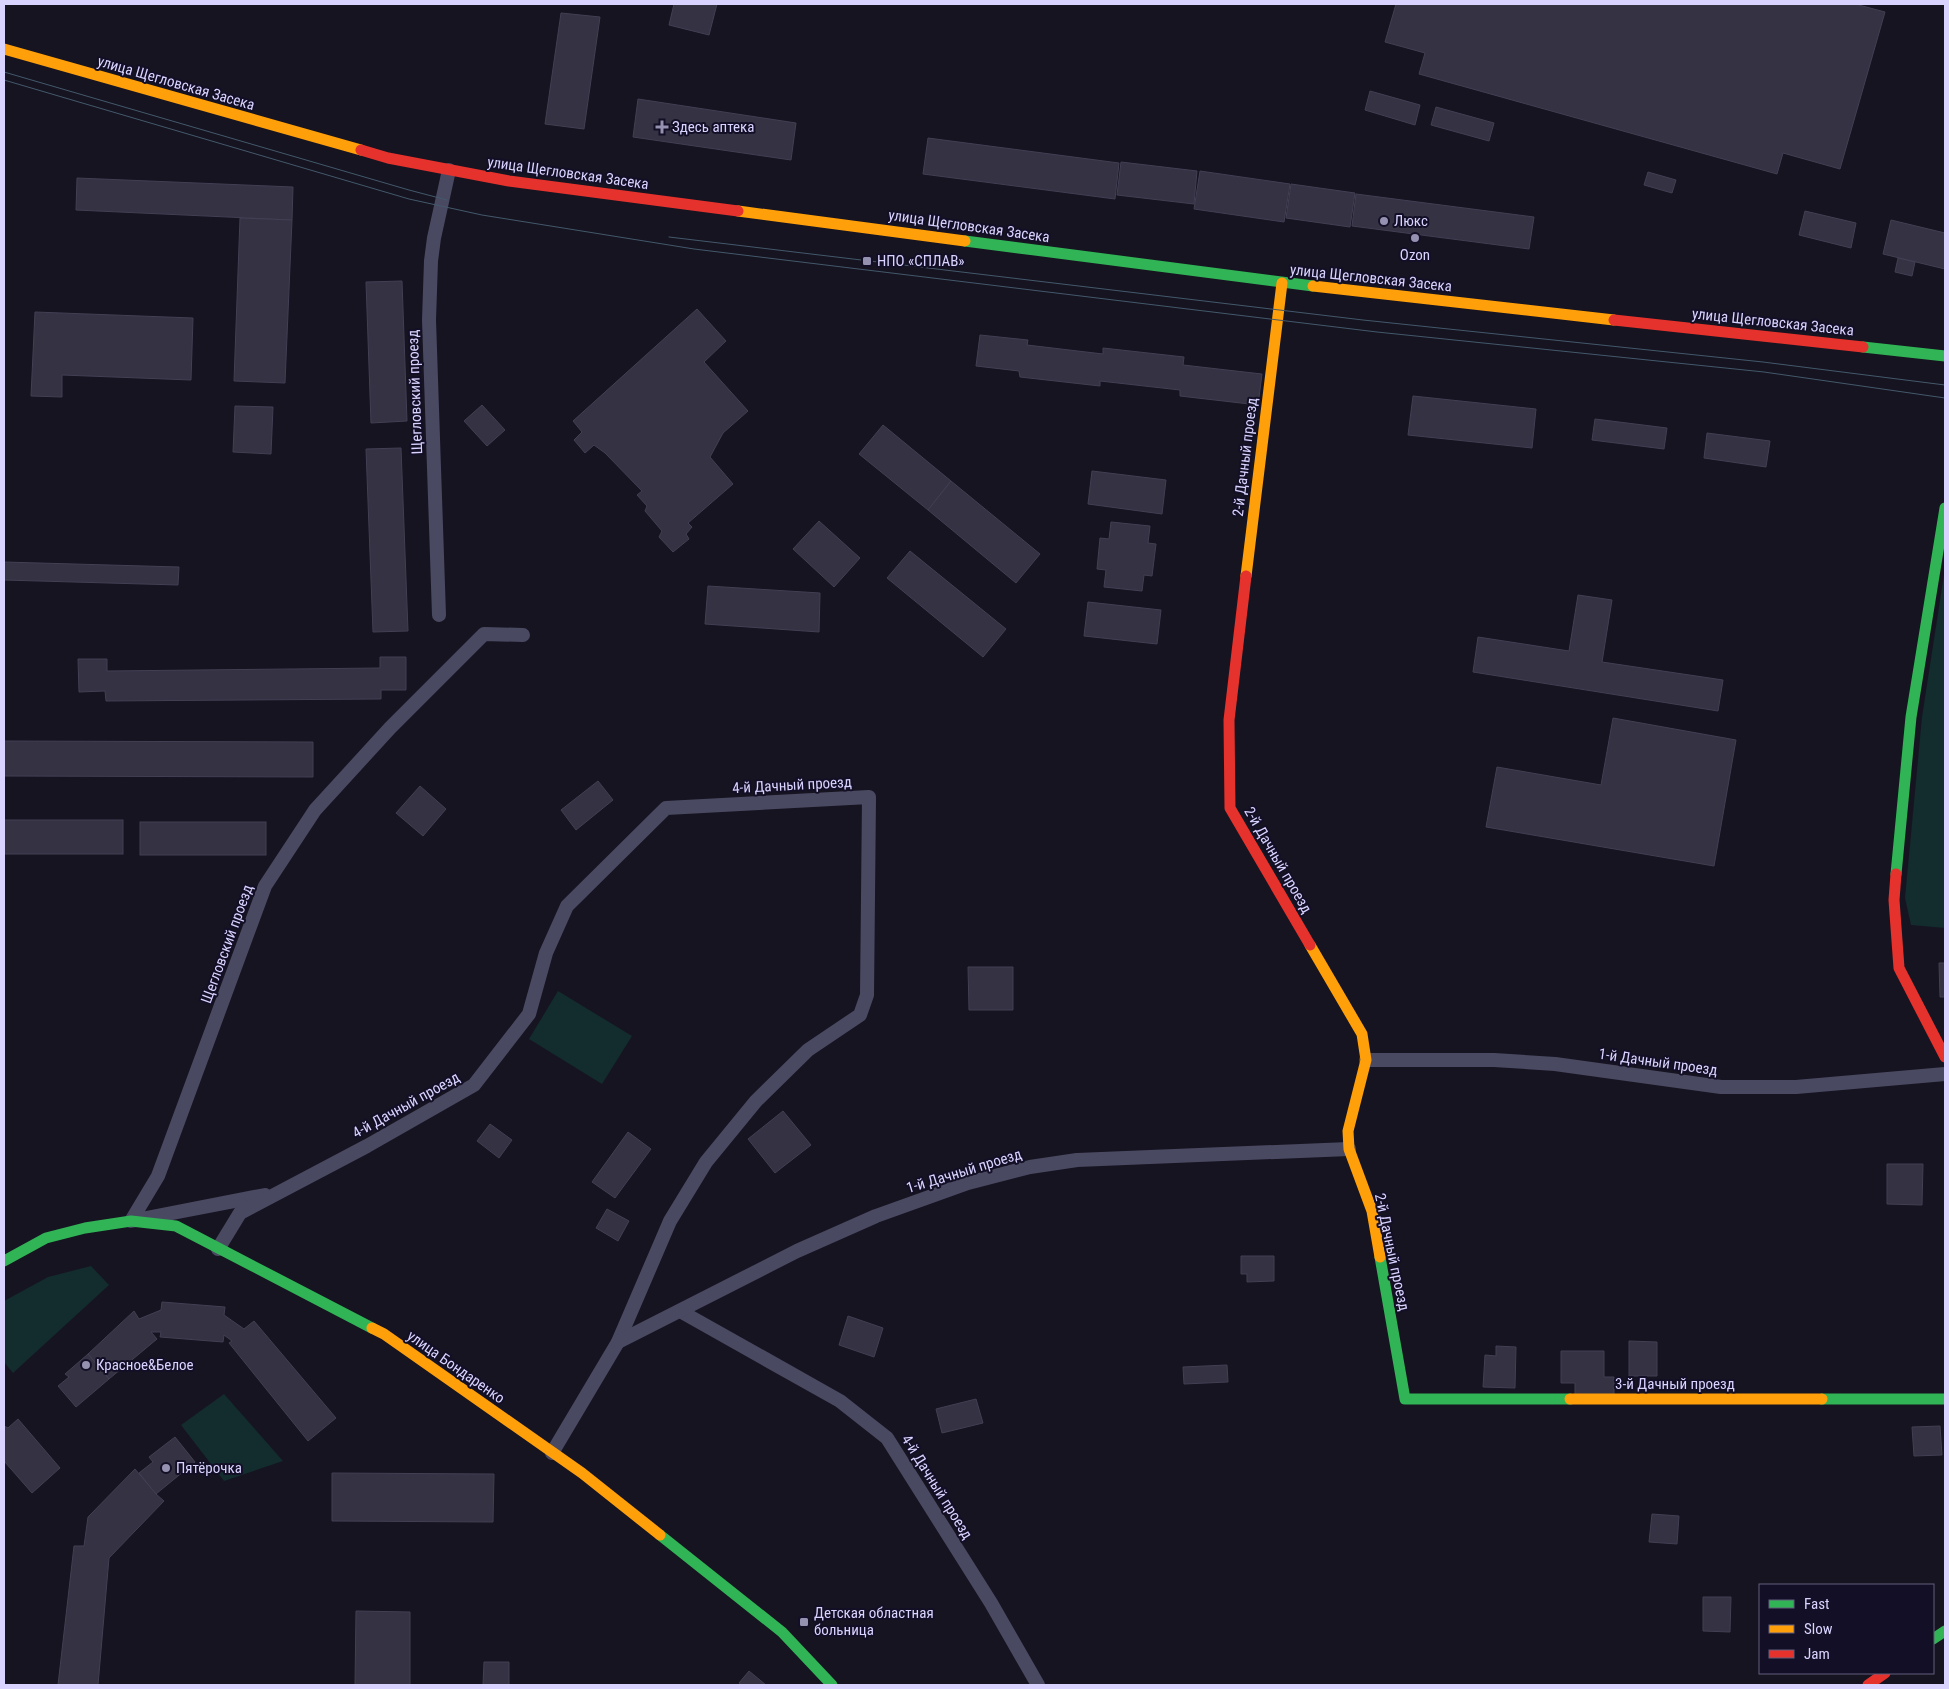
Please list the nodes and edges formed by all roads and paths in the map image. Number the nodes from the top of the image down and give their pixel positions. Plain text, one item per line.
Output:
1 (4, 49) edge
2 (450, 170) junction
3 (1282, 283) junction
4 (1945, 356) edge
5 (1945, 508) edge
6 (439, 615) dead end
7 (523, 635) dead end
8 (1945, 1057) edge
9 (1366, 1060) junction
10 (1945, 1074) edge
11 (1349, 1149) junction
12 (275, 1193) junction
13 (131, 1221) junction
14 (218, 1249) junction
15 (4, 1261) edge
16 (680, 1311) junction
17 (618, 1342) junction
18 (1405, 1399) joint
19 (1945, 1399) edge
20 (552, 1452) junction
21 (1945, 1630) edge
22 (1934, 1638) edge
23 (1884, 1674) edge
24 (832, 1685) edge
25 (1038, 1685) edge
26 (1868, 1685) edge

1 - 2 street, улица Щегловская Засека
2 - 3 street, улица Щегловская Засека
2 - 6 street, Щегловский проезд
3 - 4 street, улица Щегловская Засека
3 - 9 street, 2-й Дачный проезд
5 - 8 street
7 - 13 street, Щегловский проезд
9 - 10 street, 1-й Дачный проезд
9 - 11 street, 2-й Дачный проезд
11 - 16 street, 1-й Дачный проезд
11 - 18 street, 2-й Дачный проезд
12 - 13 street
12 - 14 street, 4-й Дачный проезд
12 - 17 street, 4-й Дачный проезд
13 - 14 street, улица Бондаренко
13 - 15 street, улица Бондаренко
14 - 20 street, улица Бондаренко
16 - 17 street, 1-й Дачный проезд
16 - 25 street, 4-й Дачный проезд
17 - 20 street, 4-й Дачный проезд
18 - 19 street, 3-й Дачный проезд
20 - 24 street, улица Бондаренко
21 - 22 street
23 - 26 street

